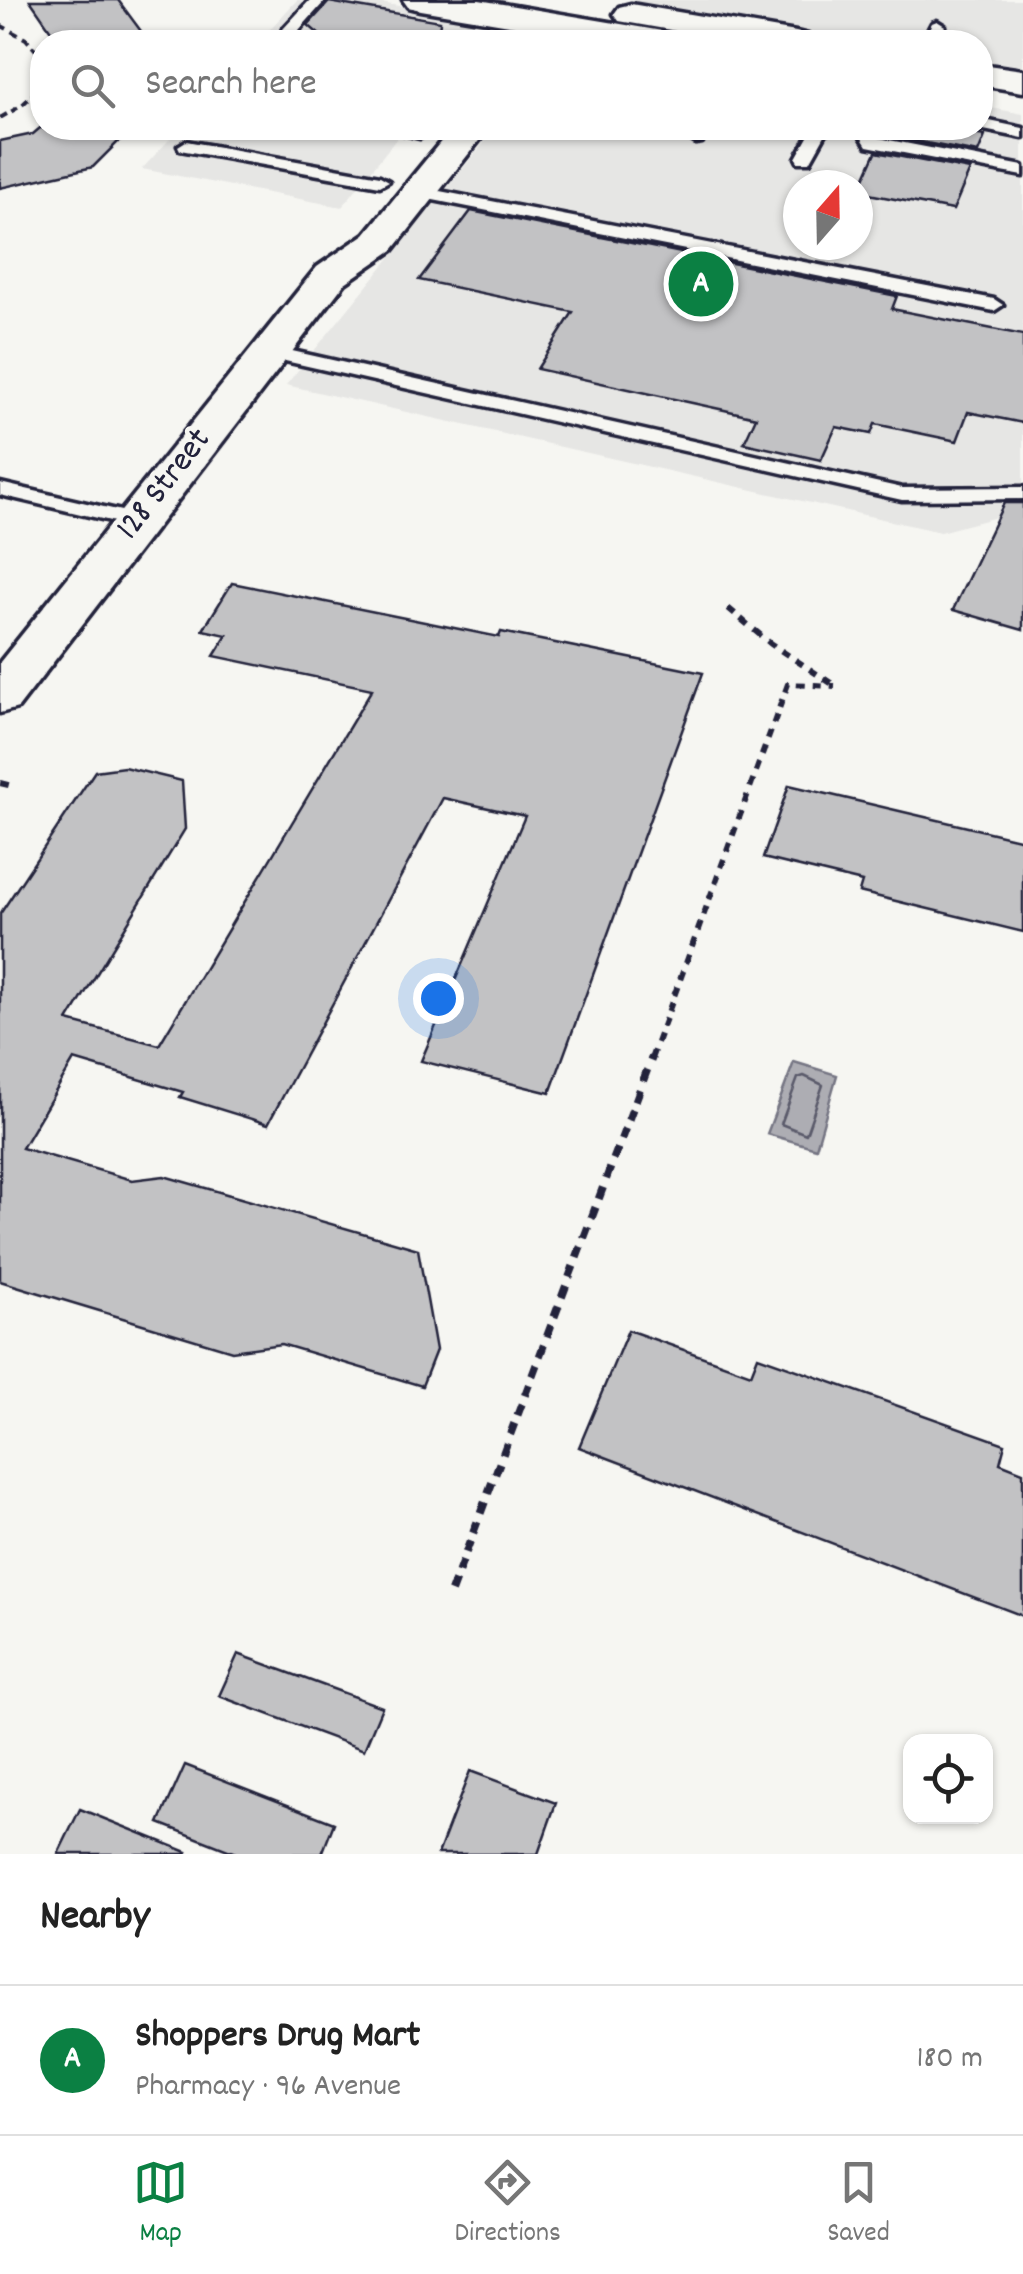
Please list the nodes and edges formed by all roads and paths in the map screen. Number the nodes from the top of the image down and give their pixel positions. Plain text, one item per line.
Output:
1 (318, 0) edge
2 (420, 0) edge
3 (553, 12) edge
4 (0, 25) edge
5 (937, 26) dead end
6 (292, 30) edge
7 (518, 30) edge
8 (622, 30) edge
9 (699, 30) edge
10 (935, 30) edge
11 (30, 44) edge
12 (993, 76) edge
13 (1023, 82) edge
14 (30, 97) edge
15 (993, 98) edge
16 (1023, 104) edge
17 (0, 118) edge
18 (993, 126) edge
19 (1023, 132) edge
20 (405, 140) edge
21 (461, 140) edge
22 (814, 140) edge
23 (871, 140) edge
24 (186, 146) dead end
25 (804, 158) dead end
26 (1023, 171) edge
27 (419, 192) junction
28 (363, 203) junction
29 (332, 276) junction
30 (994, 305) dead end
31 (270, 352) junction
32 (0, 489) edge
33 (1023, 493) edge
34 (136, 521) junction
35 (728, 608) dead end
36 (0, 696) edge
37 (0, 783) edge
38 (12, 786) dead end
39 (451, 1592) dead end

1 - 6 lane
2 - 3 main road
3 - 7 main road
3 - 8 main road
3 - 9 main road
4 - 11 path
5 - 10 lane
12 - 13 main road
14 - 17 path
15 - 16 main road
18 - 19 lane
20 - 28 main road, 128 Street
21 - 27 main road, 128 Street
22 - 25 lane
23 - 26 lane
24 - 28 lane
27 - 29 main road, 128 Street
27 - 30 lane
28 - 29 main road, 128 Street
29 - 31 main road, 128 Street
31 - 33 lane
31 - 34 main road, 128 Street
32 - 34 lane
34 - 36 main road, 128 Street
35 - 39 path
37 - 38 path

